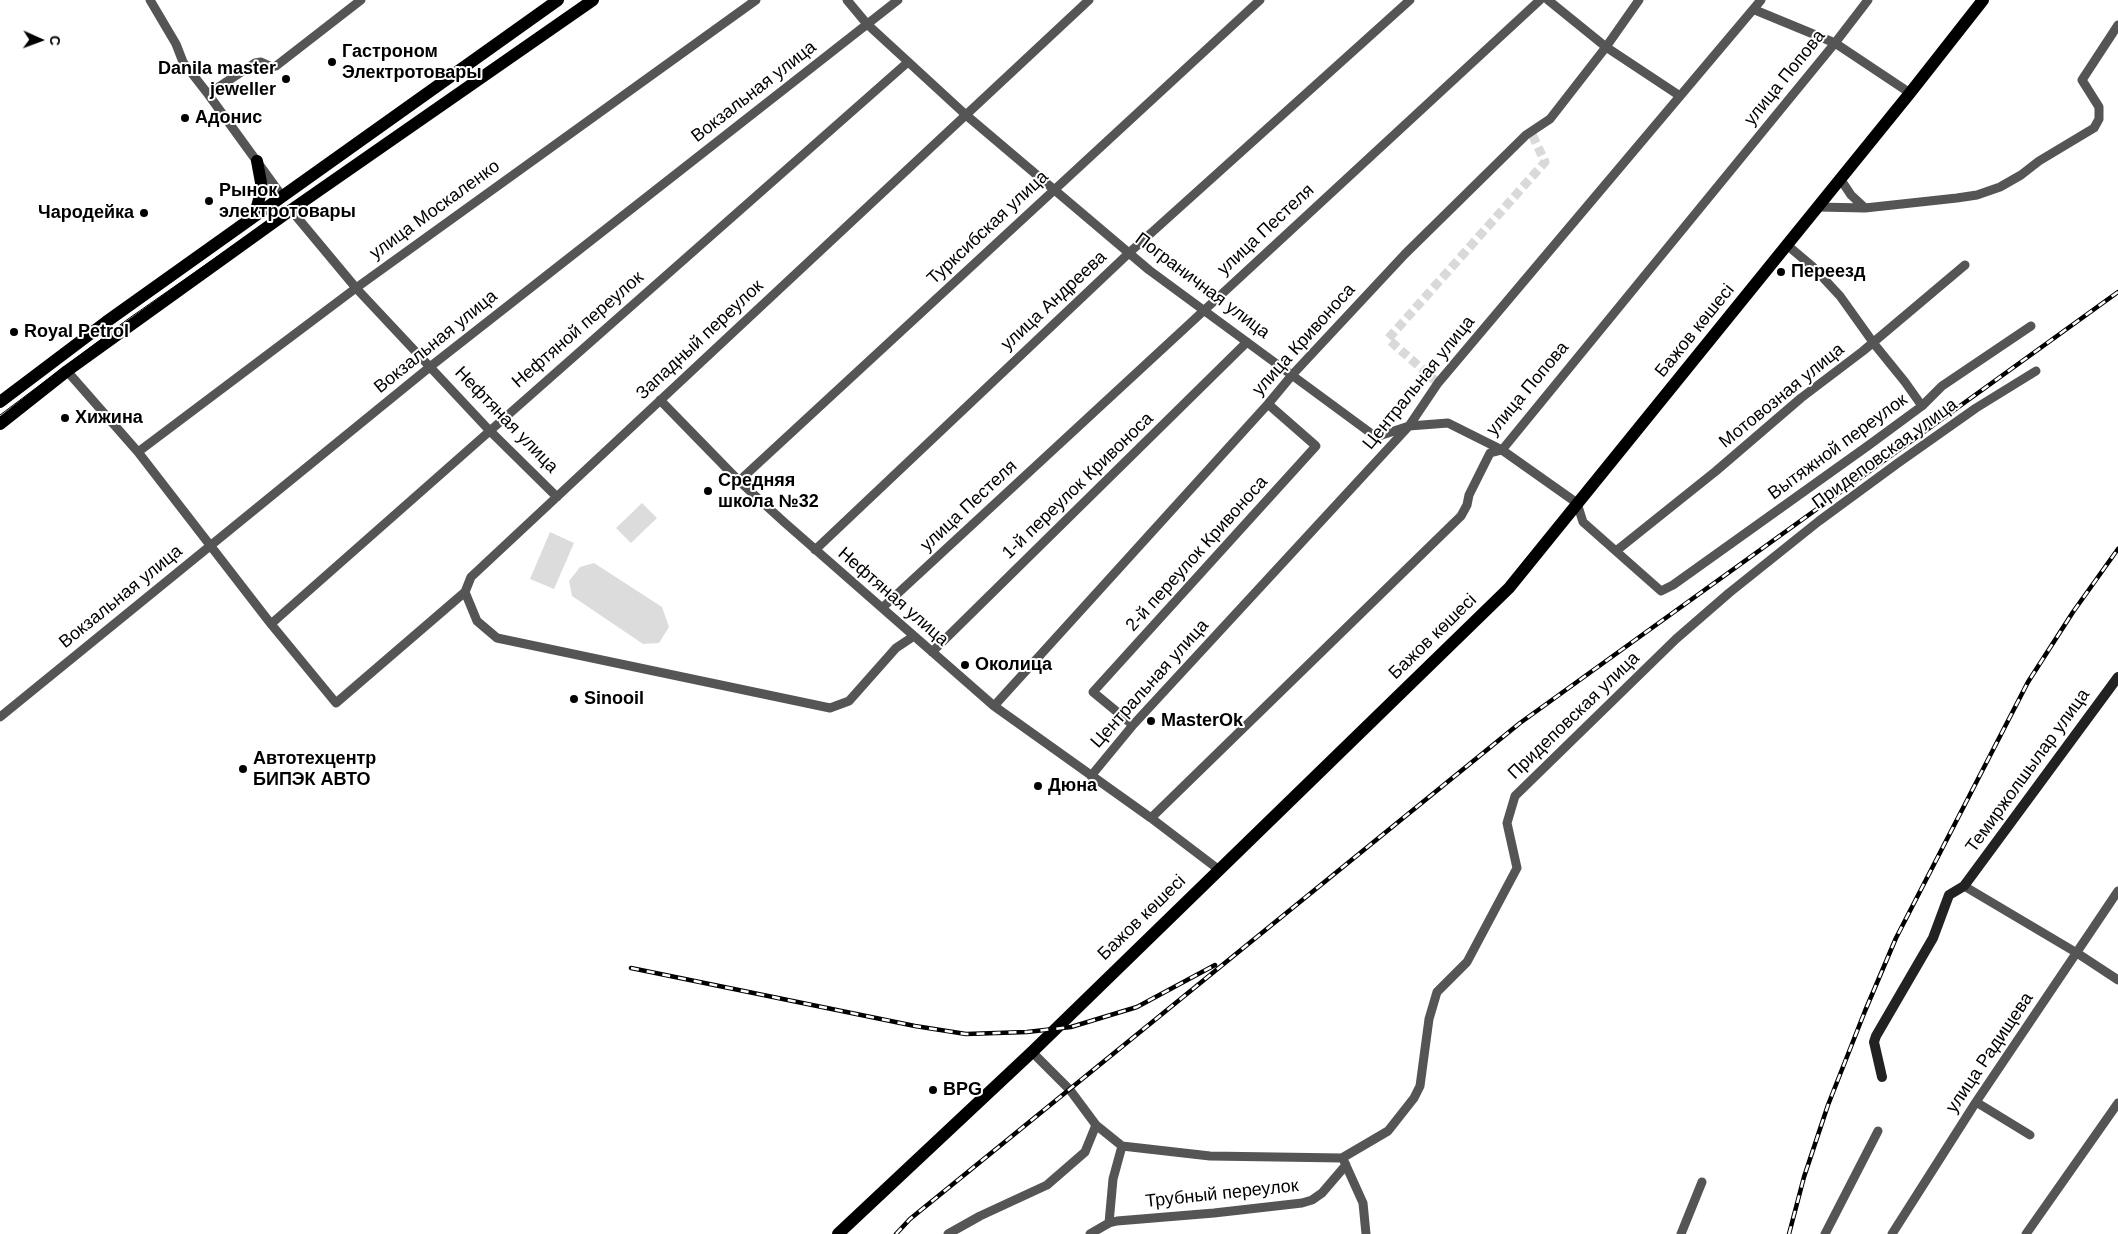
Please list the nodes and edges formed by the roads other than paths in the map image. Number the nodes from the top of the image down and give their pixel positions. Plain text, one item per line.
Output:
1 (150, 0) edge
2 (361, 0) edge
3 (558, 0) edge
4 (593, 0) edge
5 (756, 0) edge
6 (847, 0) edge
7 (898, 0) edge
8 (1088, 0) edge
9 (1260, 0) edge
10 (1410, 0) edge
11 (1540, 0) edge
12 (1548, 0) edge
13 (1639, 0) edge
14 (1762, 0) edge
15 (1868, 0) edge
16 (1983, 0) edge
17 (1755, 10) junction
18 (867, 24) junction
19 (2118, 26) edge
20 (1835, 43) junction
21 (1606, 47) junction
22 (908, 62) junction
23 (208, 94) junction
24 (1910, 94) junction
25 (1680, 96) junction
26 (966, 115) junction
27 (257, 161) junction
28 (1841, 180) junction
29 (1053, 189) junction
30 (282, 196) junction
31 (1851, 196) junction
32 (1818, 207) junction
33 (1844, 207) junction
34 (1865, 208) junction
35 (291, 210) junction
36 (255, 214) junction
37 (1787, 245) junction
38 (1130, 252) junction
39 (1966, 264) dead end
40 (356, 288) junction
41 (1205, 309) junction
42 (2031, 326) dead end
43 (1247, 342) junction
44 (1873, 342) junction
45 (431, 366) junction
46 (67, 371) junction
47 (2036, 371) dead end
48 (1293, 374) junction
49 (660, 400) junction
50 (0, 402) edge
51 (1268, 404) junction
52 (1922, 406) junction
53 (0, 424) edge
54 (1409, 426) junction
55 (489, 430) junction
56 (1502, 450) junction
57 (138, 452) junction
58 (739, 481) junction
59 (558, 497) junction
60 (1577, 503) junction
61 (211, 545) junction
62 (815, 550) junction
63 (1616, 551) junction
64 (465, 592) junction
65 (882, 608) junction
66 (271, 624) junction
67 (914, 636) junction
68 (932, 652) junction
69 (2118, 677) edge
70 (994, 706) junction
71 (0, 717) edge
72 (1133, 725) junction
73 (1091, 776) junction
74 (1151, 818) junction
75 (1218, 869) junction
76 (1964, 886) junction
77 (2118, 891) edge
78 (2078, 953) junction
79 (2118, 980) edge
80 (1032, 1052) junction
81 (1882, 1077) dead end
82 (1976, 1102) junction
83 (2118, 1103) edge
84 (1096, 1125) junction
85 (1878, 1131) dead end
86 (2030, 1135) dead end
87 (1122, 1146) junction
88 (1344, 1162) junction
89 (1702, 1182) dead end
90 (1109, 1223) junction
91 (838, 1234) edge
92 (948, 1234) edge
93 (1090, 1234) edge
94 (1366, 1234) edge
95 (1681, 1234) edge
96 (1825, 1234) edge
97 (1892, 1234) edge
98 (2026, 1234) edge

1 - 23 street
2 - 23 street
3 - 30 main road
4 - 35 main road
5 - 40 street, улица Москаленко
6 - 18 street, Пограничная улица
7 - 18 street, Вокзальная улица
8 - 26 street, Западный переулок
9 - 29 street, Турксибская улица
10 - 38 street, улица Андреева
11 - 41 street, улица Пестеля
12 - 21 street
13 - 21 street, улица Кривоноса
14 - 17 street, Центральная улица
15 - 20 street, улица Попова
16 - 24 main road, Бажов көшесі
17 - 20 street
17 - 25 street, Центральная улица
18 - 22 street, Пограничная улица
18 - 45 street, Вокзальная улица
19 - 34 street
20 - 24 street
20 - 56 street, улица Попова
21 - 25 street
21 - 48 street, улица Кривоноса
22 - 26 street, Пограничная улица
22 - 55 street, Нефтяной переулок
23 - 27 street
24 - 28 main road, Бажов көшесі
25 - 54 street, Центральная улица
26 - 29 street, Пограничная улица
26 - 49 street, Западный переулок
27 - 30 street
27 - 36 main road
28 - 31 street
28 - 32 main road, Бажов көшесі
29 - 38 street, Пограничная улица
29 - 58 street, Турксибская улица
30 - 35 main road
30 - 36 main road
31 - 33 street
31 - 34 street
32 - 33 street
32 - 37 main road, Бажов көшесі
33 - 34 street
35 - 40 street, Нефтяная улица
35 - 46 main road
36 - 50 main road
37 - 44 street
37 - 60 main road, Бажов көшесі
38 - 41 street, Пограничная улица
38 - 62 street, улица Андреева
39 - 44 street, Мотовозная улица
40 - 45 street, Нефтяная улица
40 - 57 street, улица Москаленко
41 - 43 street, Пограничная улица
41 - 65 street, улица Пестеля
42 - 52 street, Вытяжной переулок
43 - 48 street, Пограничная улица
43 - 68 street, 1-й переулок Кривоноса
44 - 52 street
44 - 63 street, Мотовозная улица
45 - 55 street, Нефтяная улица
45 - 61 street, Вокзальная улица
46 - 53 main road
46 - 57 street
47 - 88 street, Придеповская улица
48 - 51 street, улица Кривоноса
48 - 54 street, Пограничная улица
49 - 58 street, Нефтяная улица
49 - 59 street, Западный переулок
51 - 70 street, улица Кривоноса
51 - 72 street, 2-й переулок Кривоноса
52 - 63 street, Вытяжной переулок
54 - 56 street, Пограничная улица
54 - 72 street, Центральная улица
55 - 59 street, Нефтяная улица
55 - 66 street, Нефтяной переулок
56 - 60 street, Пограничная улица
56 - 74 street, улица Попова
57 - 61 street
58 - 62 street, Нефтяная улица
59 - 64 street, Западный переулок
60 - 63 street
60 - 75 main road, Бажов көшесі
61 - 66 street
61 - 71 street, Вокзальная улица
62 - 65 street, Нефтяная улица
64 - 66 street, Западный переулок
64 - 67 street
65 - 67 street, Нефтяная улица
67 - 68 street, Нефтяная улица
68 - 70 street, Нефтяная улица
69 - 76 street, Темиржолшылар улица
70 - 73 street, Нефтяная улица
72 - 73 street, Центральная улица
73 - 74 street, Нефтяная улица
74 - 75 street, Нефтяная улица
75 - 80 main road, Бажов көшесі
76 - 78 street
76 - 81 street, Темиржолшылар улица
77 - 78 street, улица Радищева
78 - 79 street
78 - 82 street, улица Радищева
80 - 84 street
80 - 91 main road, Бажов көшесі
82 - 86 street
82 - 97 street, улица Радищева
83 - 98 street
84 - 87 street
84 - 92 street
85 - 96 street
87 - 88 street
87 - 90 street
88 - 90 street, Трубный переулок
88 - 94 street
89 - 95 street
90 - 93 street, Трубный переулок

